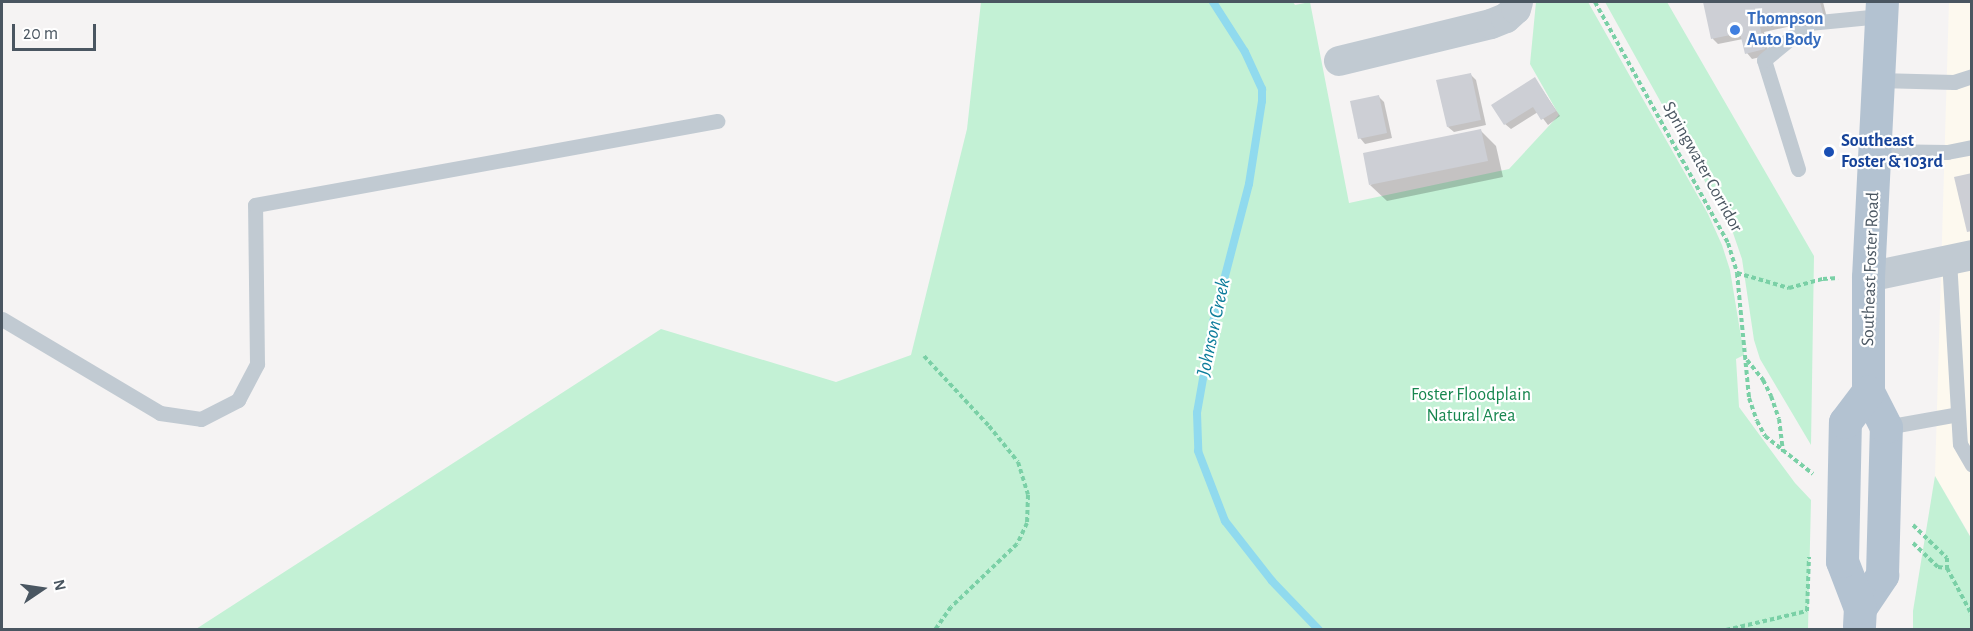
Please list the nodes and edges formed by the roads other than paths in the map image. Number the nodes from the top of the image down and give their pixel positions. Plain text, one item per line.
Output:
1 (1518, 2) edge
2 (1881, 9) edge
3 (1339, 61) dead end
4 (1971, 76) edge
5 (1878, 80) junction
6 (717, 122) dead end
7 (1971, 147) edge
8 (1875, 151) junction
9 (1798, 169) dead end
10 (1960, 257) edge
11 (1869, 277) junction
12 (2, 319) edge
13 (1868, 392) junction
14 (1958, 414) junction
15 (1886, 427) junction
16 (1971, 465) edge
17 (1859, 619) edge

1 - 3 street
2 - 5 main road, Southeast Foster Road
2 - 9 lane
4 - 5 lane
5 - 8 main road, Southeast Foster Road
6 - 12 lane
7 - 8 lane
8 - 11 main road, Southeast Foster Road
10 - 11 street
10 - 14 lane
11 - 13 main road, Southeast Foster Road
13 - 15 main road, Southeast Foster Road
13 - 17 main road, Southeast Foster Road
14 - 15 lane
14 - 16 lane
15 - 17 main road, Southeast Foster Road

